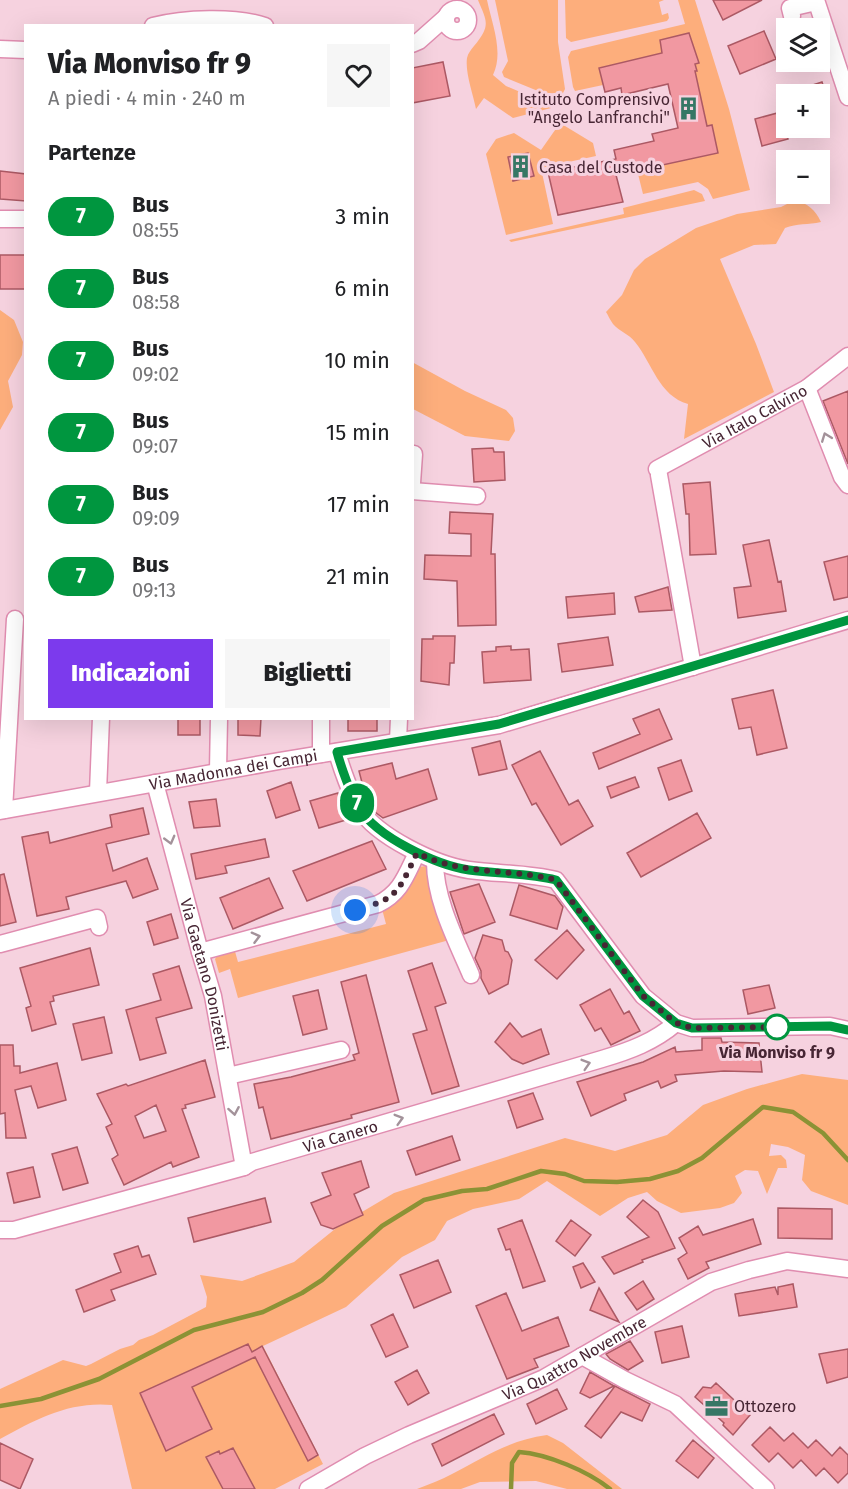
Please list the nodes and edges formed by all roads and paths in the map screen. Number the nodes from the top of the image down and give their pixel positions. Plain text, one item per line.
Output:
1 (816, 1) edge
2 (455, 12) edge
3 (792, 16) dead end
4 (160, 24) edge
5 (256, 24) edge
6 (416, 43) edge
7 (0, 49) edge
8 (24, 50) edge
9 (848, 97) edge
10 (0, 219) edge
11 (24, 219) edge
12 (848, 356) edge
13 (807, 388) junction
14 (848, 485) edge
15 (414, 491) edge
16 (477, 496) dead end
17 (15, 619) dead end
18 (848, 620) edge
19 (693, 667) junction
20 (101, 720) edge
21 (219, 720) edge
22 (321, 720) edge
23 (399, 720) edge
24 (398, 741) junction
25 (329, 753) junction
26 (218, 771) junction
27 (3, 782) edge
28 (155, 783) junction
29 (98, 792) junction
30 (2, 811) edge
31 (417, 853) junction
32 (435, 862) junction
33 (99, 927) dead end
34 (0, 944) edge
35 (200, 952) junction
36 (471, 975) dead end
37 (676, 1023) junction
38 (848, 1030) edge
39 (341, 1050) dead end
40 (228, 1076) junction
41 (244, 1167) junction
42 (0, 1230) edge
43 (848, 1269) edge
44 (582, 1356) junction
45 (308, 1489) edge
46 (766, 1489) edge

1 - 3 street
1 - 9 street
2 - 6 street
4 - 5 street
7 - 8 street
10 - 11 street
12 - 13 street, Via Italo Calvino
14 -> 13 street
13 - 19 street, Via Italo Calvino
15 - 16 street
17 - 27 street
18 - 19 street, Via Madonna dei Campi
19 - 24 street, Via Madonna dei Campi
20 - 29 street
21 - 26 street
22 - 25 street
23 - 24 street
24 - 25 street, Via Madonna dei Campi
25 - 26 street, Via Madonna dei Campi
25 - 31 street
26 - 28 street, Via Madonna dei Campi
27 - 30 street
28 - 29 street, Via Madonna dei Campi
28 -> 35 street, Via Gaetano Donizetti
29 - 30 street, Via Madonna dei Campi
31 - 32 street
35 -> 31 street
32 - 36 street
32 - 37 street
33 - 34 street
35 - 40 street, Via Gaetano Donizetti
37 - 38 street
41 -> 37 street, Via Canero
39 - 40 street
40 -> 41 street, Via Gaetano Donizetti
41 - 42 street, Via Canero
43 - 44 street, Via Quattro Novembre
44 - 45 street, Via Quattro Novembre
44 - 46 street

